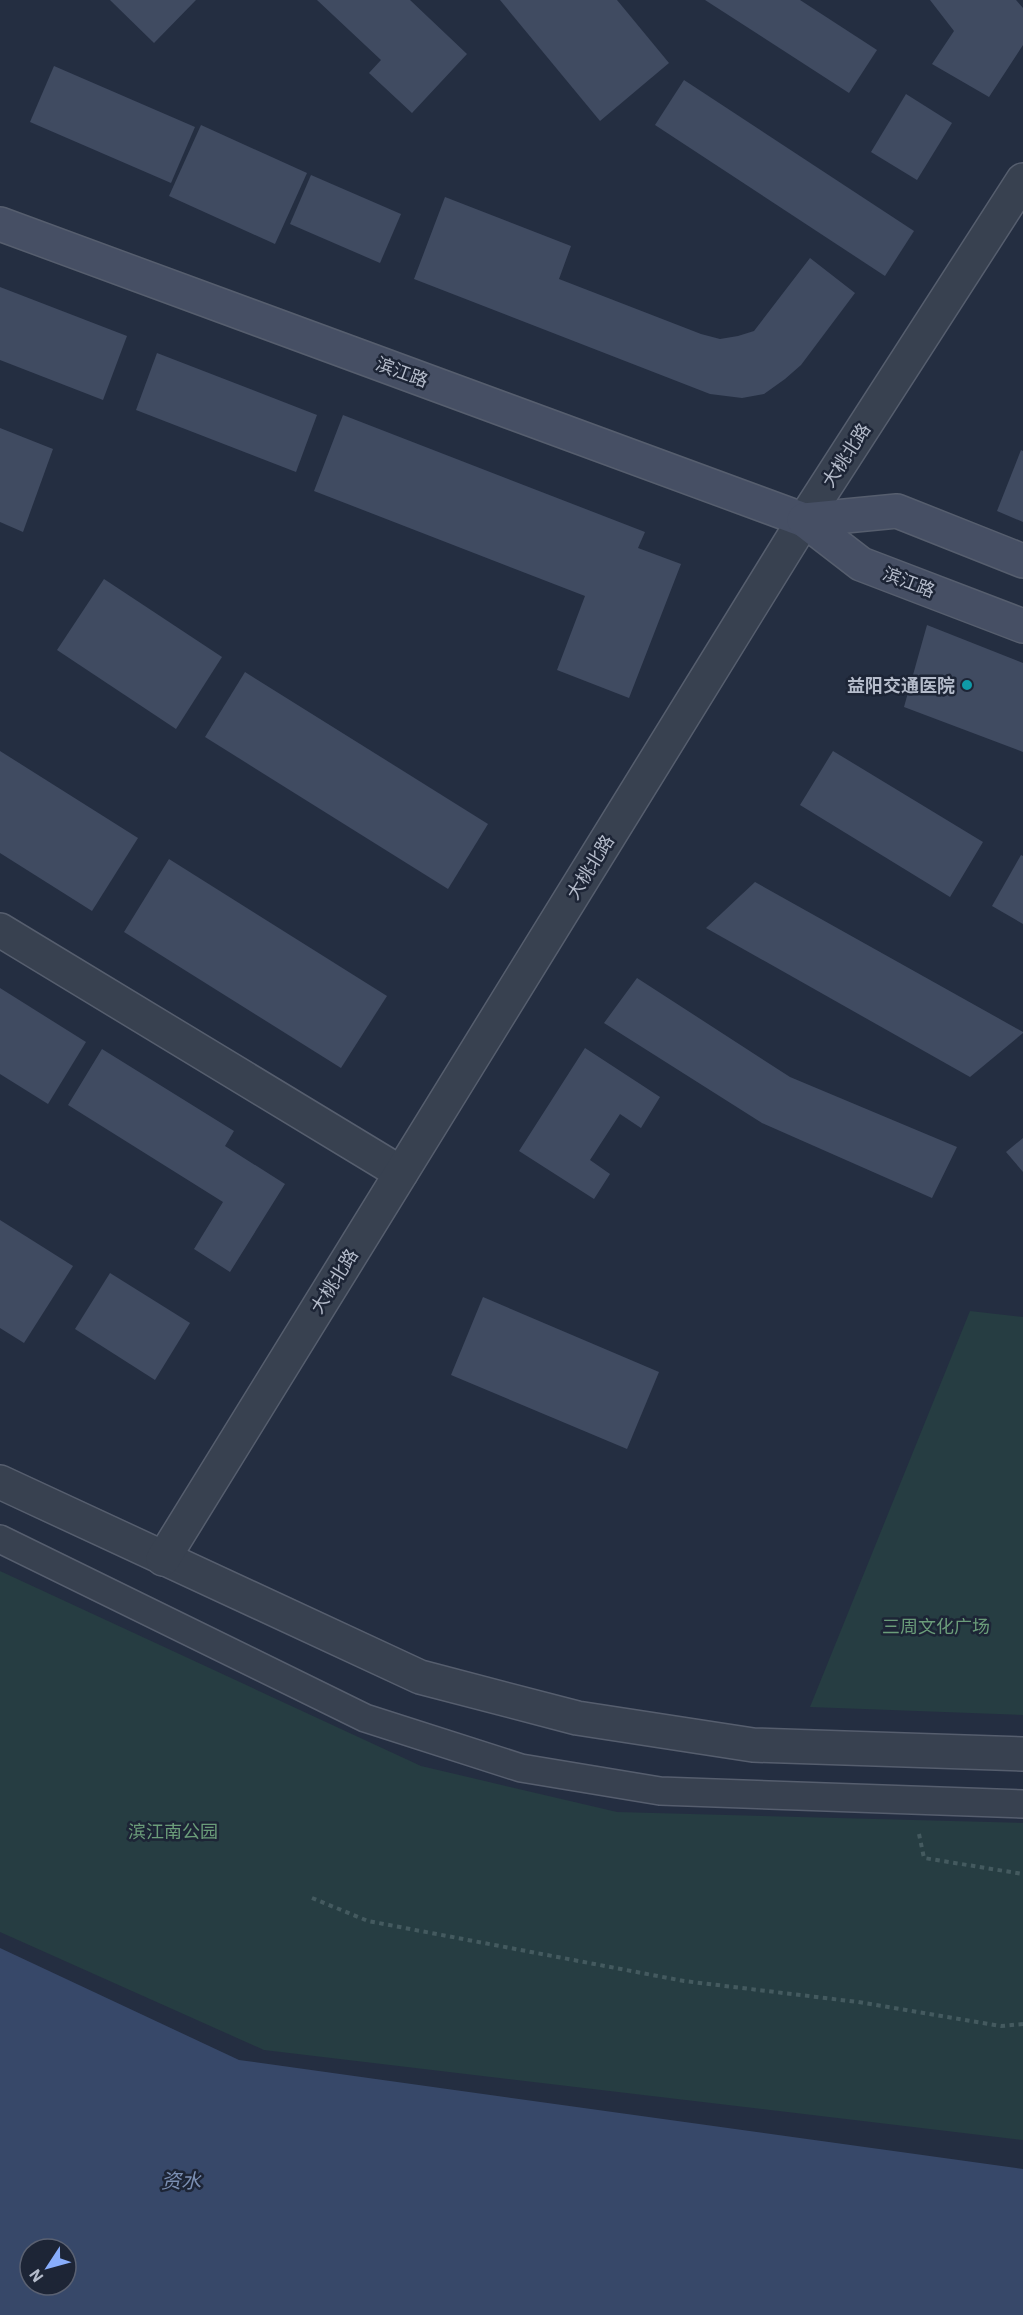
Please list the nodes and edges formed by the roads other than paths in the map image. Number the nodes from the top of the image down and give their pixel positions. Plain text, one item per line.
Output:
1 (1023, 180) edge
2 (0, 224) edge
3 (804, 520) junction
4 (1023, 561) edge
5 (1023, 626) edge
6 (0, 930) edge
7 (401, 1173) junction
8 (0, 1482) edge
9 (0, 1539) edge
10 (163, 1559) junction
11 (1023, 1754) edge
12 (1023, 1804) edge

1 - 3 street, 大桃北路
2 - 3 main road, 滨江路
3 - 4 main road, 滨江路
3 - 5 main road, 滨江路
3 - 7 street, 大桃北路
6 - 7 street
7 - 10 street, 大桃北路
8 - 10 street
9 - 12 street
10 - 11 street

